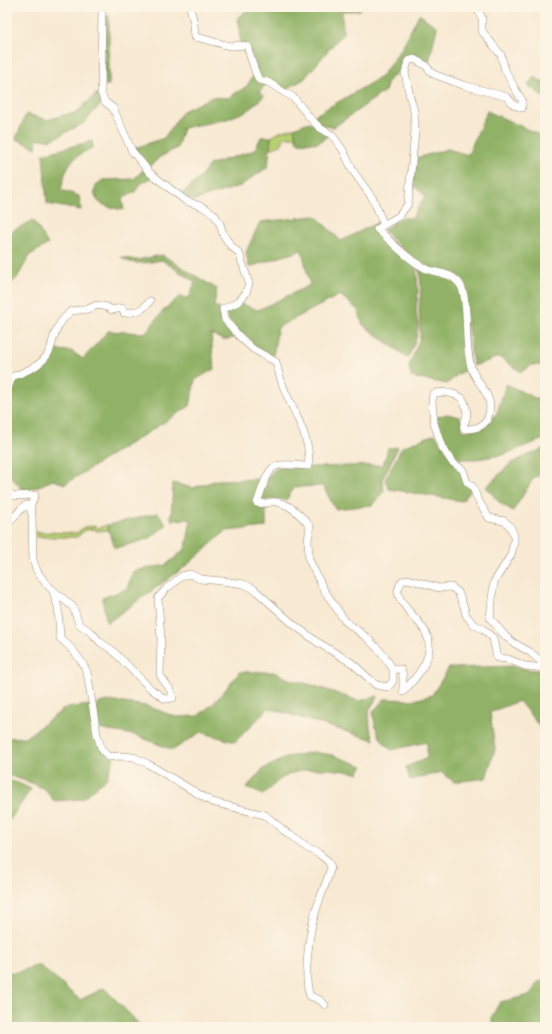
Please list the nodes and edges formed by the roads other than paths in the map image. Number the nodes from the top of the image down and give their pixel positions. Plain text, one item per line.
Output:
1 (102, 7) edge
2 (190, 7) edge
3 (473, 7) edge
4 (384, 226) junction
5 (150, 301) dead end
6 (10, 378) edge
7 (7, 391) edge
8 (7, 492) edge
9 (30, 507) junction
10 (7, 525) edge
11 (53, 591) junction
12 (545, 666) edge
13 (393, 668) junction
14 (325, 1005) dead end

1 - 13 street
2 - 4 street
3 - 4 street
4 - 12 street
5 - 6 street
6 - 7 street
8 - 9 street
9 - 10 street
9 - 11 street
11 - 13 street
11 - 14 street
12 - 13 street

